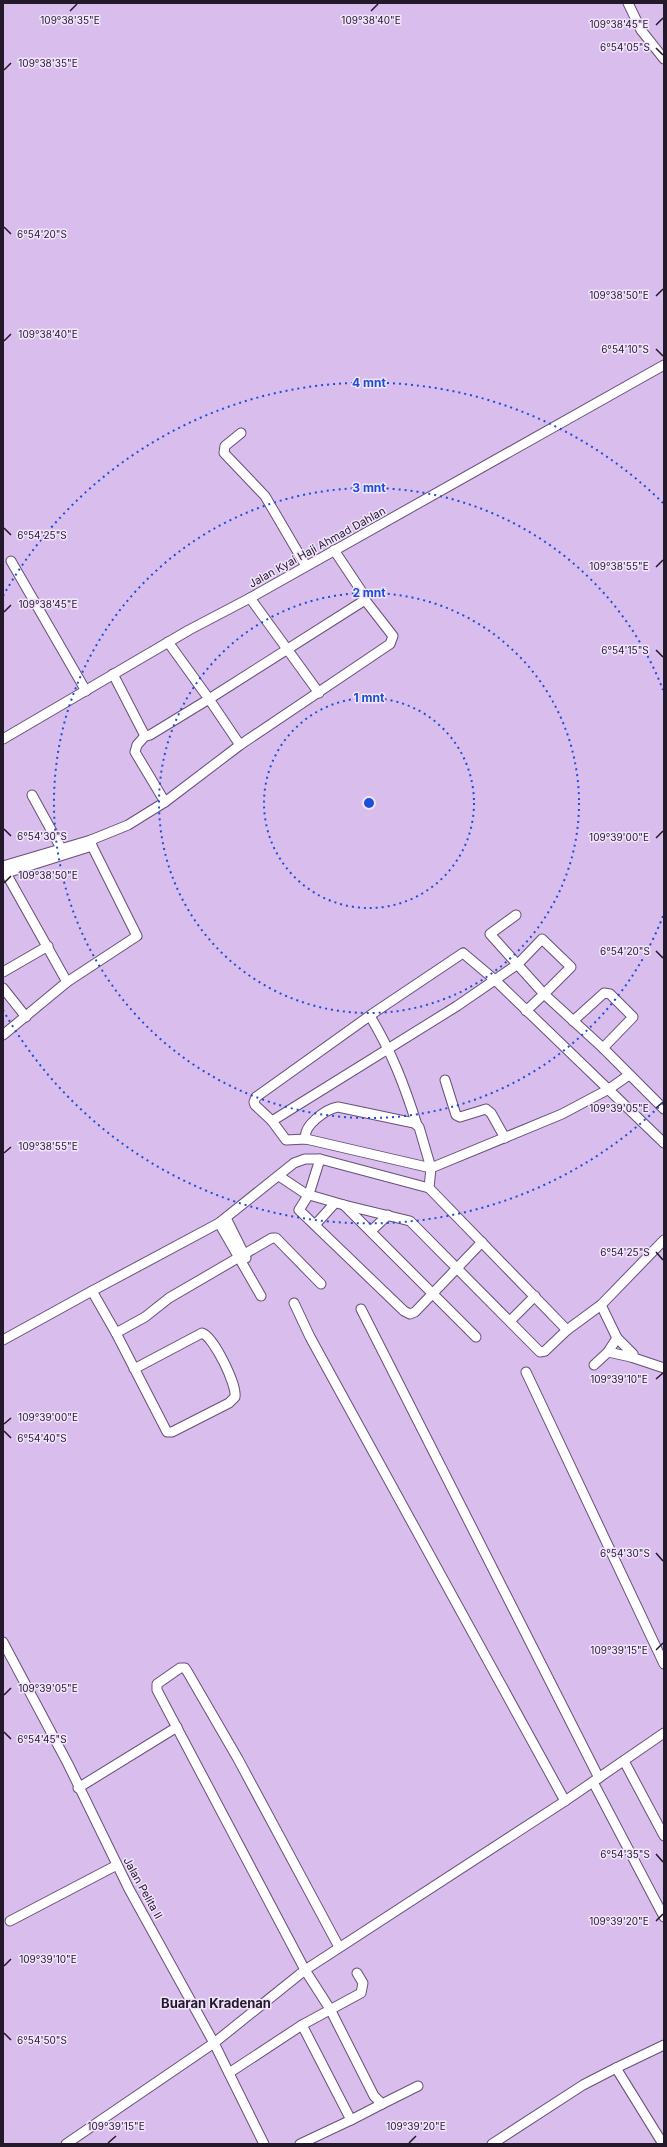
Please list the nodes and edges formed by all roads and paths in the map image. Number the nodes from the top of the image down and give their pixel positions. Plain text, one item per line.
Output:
1 (628, 3) edge
2 (664, 59) edge
3 (664, 365) edge
4 (241, 433) dead end
5 (334, 550) junction
6 (11, 561) dead end
7 (306, 566) junction
8 (365, 600) junction
9 (253, 602) junction
10 (172, 646) junction
11 (287, 649) junction
12 (115, 678) junction
13 (86, 691) junction
14 (319, 693) junction
15 (209, 699) junction
16 (145, 736) junction
17 (3, 739) edge
18 (240, 745) junction
19 (32, 795) dead end
20 (165, 802) junction
21 (91, 843) junction
22 (61, 848) junction
23 (4, 870) edge
24 (516, 915) dead end
25 (48, 946) junction
26 (518, 964) junction
27 (3, 972) edge
28 (495, 980) junction
29 (67, 982) junction
30 (3, 988) edge
31 (544, 994) junction
32 (526, 1011) junction
33 (370, 1016) junction
34 (26, 1017) junction
35 (573, 1021) junction
36 (3, 1035) edge
37 (389, 1048) junction
38 (603, 1048) junction
39 (629, 1075) junction
40 (445, 1080) dead end
41 (609, 1089) junction
42 (664, 1109) edge
43 (272, 1121) junction
44 (417, 1125) junction
45 (505, 1138) junction
46 (306, 1139) junction
47 (664, 1143) edge
48 (320, 1159) junction
49 (279, 1176) junction
50 (431, 1178) junction
51 (308, 1194) junction
52 (339, 1204) junction
53 (388, 1215) junction
54 (222, 1221) junction
55 (315, 1225) junction
56 (371, 1231) junction
57 (664, 1240) edge
58 (482, 1242) junction
59 (241, 1255) junction
60 (457, 1267) junction
61 (321, 1284) dead end
62 (92, 1291) junction
63 (433, 1294) junction
64 (535, 1296) junction
65 (264, 1297) dead end
66 (294, 1303) dead end
67 (601, 1305) junction
68 (362, 1310) dead end
69 (510, 1321) junction
70 (567, 1330) junction
71 (116, 1333) junction
72 (476, 1337) dead end
73 (617, 1338) junction
74 (3, 1340) edge
75 (608, 1352) junction
76 (631, 1357) junction
77 (594, 1365) dead end
78 (664, 1368) edge
79 (134, 1369) junction
80 (526, 1372) dead end
81 (3, 1642) edge
82 (664, 1664) edge
83 (177, 1727) junction
84 (664, 1733) edge
85 (624, 1761) junction
86 (596, 1780) junction
87 (78, 1788) junction
88 (565, 1801) junction
89 (664, 1836) edge
90 (117, 1864) junction
91 (664, 1917) edge
92 (10, 1921) dead end
93 (339, 1947) junction
94 (305, 1970) junction
95 (357, 1973) dead end
96 (330, 2009) junction
97 (302, 2025) junction
98 (214, 2043) junction
99 (664, 2045) edge
100 (616, 2068) junction
101 (229, 2073) junction
102 (418, 2086) dead end
103 (382, 2104) junction
104 (351, 2120) junction
105 (503, 2141) edge
106 (68, 2143) edge
107 (264, 2144) edge
108 (300, 2144) edge
109 (492, 2144) edge
110 (663, 2144) edge

1 - 2 street
3 - 5 street, Jalan Kyai Haji Ahmad Dahlan
4 - 7 street
5 - 7 street, Jalan Kyai Haji Ahmad Dahlan
5 - 8 street
6 - 13 street
7 - 9 street, Jalan Kyai Haji Ahmad Dahlan
8 - 11 street
8 - 14 street
9 - 10 street, Jalan Kyai Haji Ahmad Dahlan
9 - 11 street
10 - 12 street, Jalan Kyai Haji Ahmad Dahlan
10 - 15 street
11 - 14 street
11 - 15 street
12 - 13 street, Jalan Kyai Haji Ahmad Dahlan
12 - 16 street
13 - 17 street, Jalan Kyai Haji Ahmad Dahlan
14 - 18 street
15 - 16 street
15 - 18 street
16 - 20 street
18 - 20 street
19 - 22 street
20 - 21 street
21 - 22 street
21 - 23 street
21 - 29 street
22 - 23 street
23 - 25 street
24 - 26 street
25 - 27 street
25 - 29 street
26 - 28 street
26 - 31 street
26 - 31 street
28 - 32 street
28 - 33 street
28 - 37 street
29 - 34 street
30 - 34 street
31 - 32 street
31 - 35 street
32 - 41 street
33 - 37 street
33 - 43 street
34 - 36 street
35 - 38 street
35 - 38 street
37 - 43 street
37 - 44 street
38 - 39 street
39 - 41 street
39 - 42 street
40 - 45 street
41 - 45 street
41 - 47 street
43 - 46 street
44 - 46 street
44 - 50 street
45 - 50 street
46 - 50 street
48 - 49 street
48 - 50 street
48 - 51 street
49 - 51 street
49 - 54 street
50 - 58 street
51 - 52 street
51 - 55 street
52 - 53 street
52 - 55 street
52 - 56 street
53 - 56 street
53 - 60 street
54 - 59 street
54 - 62 street
55 - 63 street
56 - 63 street
57 - 67 street
58 - 60 street
58 - 64 street
59 - 61 street
59 - 65 street
59 - 71 street
60 - 63 street
60 - 69 street
62 - 71 street
62 - 74 street
63 - 72 street
64 - 69 street
64 - 70 street
66 - 88 street
67 - 70 street
67 - 73 street
68 - 86 street
69 - 70 street
71 - 79 street
73 - 75 street
73 - 76 street
75 - 76 street
75 - 77 street
76 - 78 street
79 - 79 street
80 - 82 street
81 - 87 street, Jalan Pelita II
83 - 87 street
83 - 93 street
83 - 94 street
84 - 85 street
85 - 86 street
85 - 89 street
86 - 88 street
86 - 91 street
87 - 90 street, Jalan Pelita II
88 - 93 street
90 - 92 street
90 - 98 street, Jalan Pelita II
93 - 94 street
94 - 96 street
94 - 98 street
95 - 96 street
96 - 97 street
96 - 103 street
97 - 101 street
97 - 104 street
98 - 101 street, Jalan Pelita II
98 - 106 street
99 - 100 street
100 - 105 street
100 - 110 street
101 - 107 street, Jalan Pelita II
102 - 103 street
103 - 104 street
104 - 108 street
105 - 109 street

